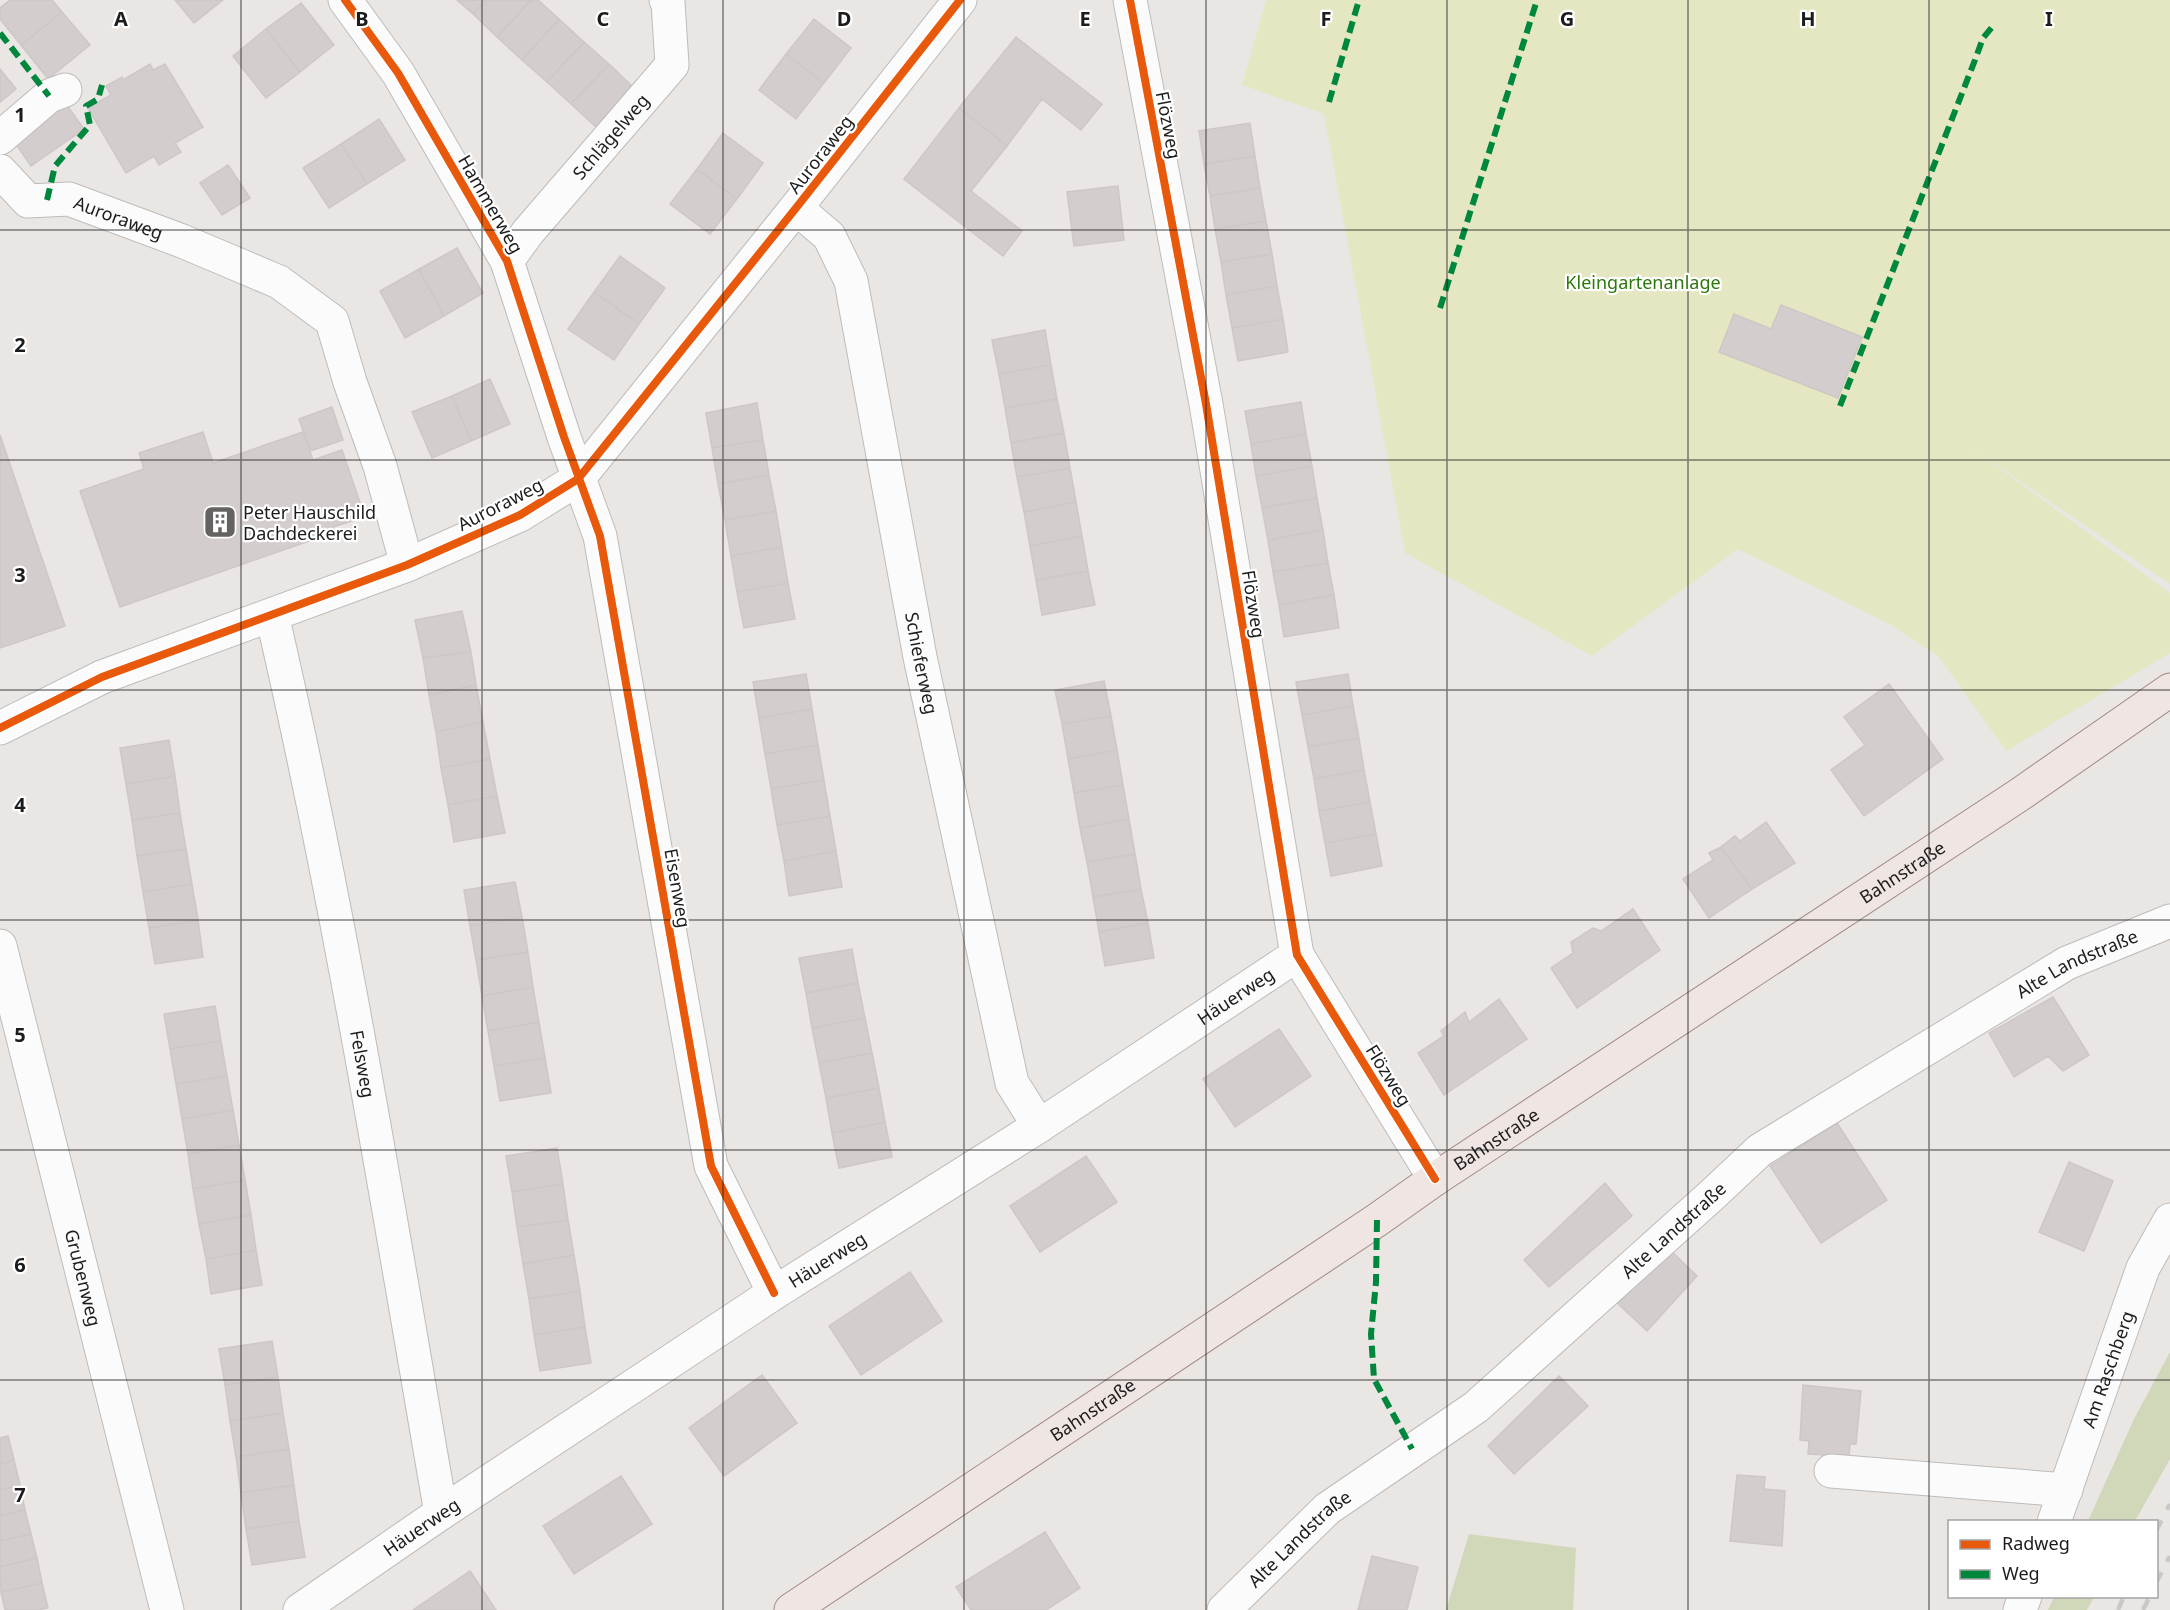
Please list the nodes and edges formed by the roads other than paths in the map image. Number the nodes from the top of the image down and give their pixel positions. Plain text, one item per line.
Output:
1 (345, 0) edge
2 (666, 0) edge
3 (960, 0) edge
4 (1130, 0) edge
5 (65, 90) dead end
6 (0, 138) edge
7 (0, 171) edge
8 (796, 208) junction
9 (507, 261) junction
10 (578, 479) junction
11 (407, 565) junction
12 (272, 615) junction
13 (2170, 690) edge
14 (0, 728) edge
15 (2170, 921) edge
16 (0, 946) edge
17 (1297, 955) junction
18 (1039, 1126) junction
19 (1436, 1179) junction
20 (2170, 1221) edge
21 (774, 1293) junction
22 (1831, 1471) dead end
23 (2066, 1491) junction
24 (441, 1514) junction
25 (2054, 1520) edge
26 (167, 1610) edge
27 (300, 1610) edge
28 (791, 1610) edge
29 (1224, 1610) edge

1 - 9 street, Hammerweg
2 - 9 street, Schlägelweg
3 - 8 street, Auroraweg
4 - 17 street, Flözweg
5 - 6 street
7 - 11 street, Auroraweg
8 - 10 street, Auroraweg
8 - 18 street, Schieferweg
9 - 10 street, Hammerweg
10 - 11 street, Auroraweg
10 - 21 street, Eisenweg
11 - 12 street, Auroraweg
12 - 14 street, Auroraweg
12 - 24 street, Felsweg
13 - 19 main road, Bahnstraße
15 - 29 street, Alte Landstraße
16 - 26 street, Grubenweg
17 - 18 street, Häuerweg
17 - 19 street, Flözweg
18 - 21 street, Häuerweg
19 - 28 main road, Bahnstraße
20 - 23 street, Am Raschberg
21 - 24 street, Häuerweg
22 - 23 street
23 - 25 street, Am Raschberg
24 - 27 street, Häuerweg

